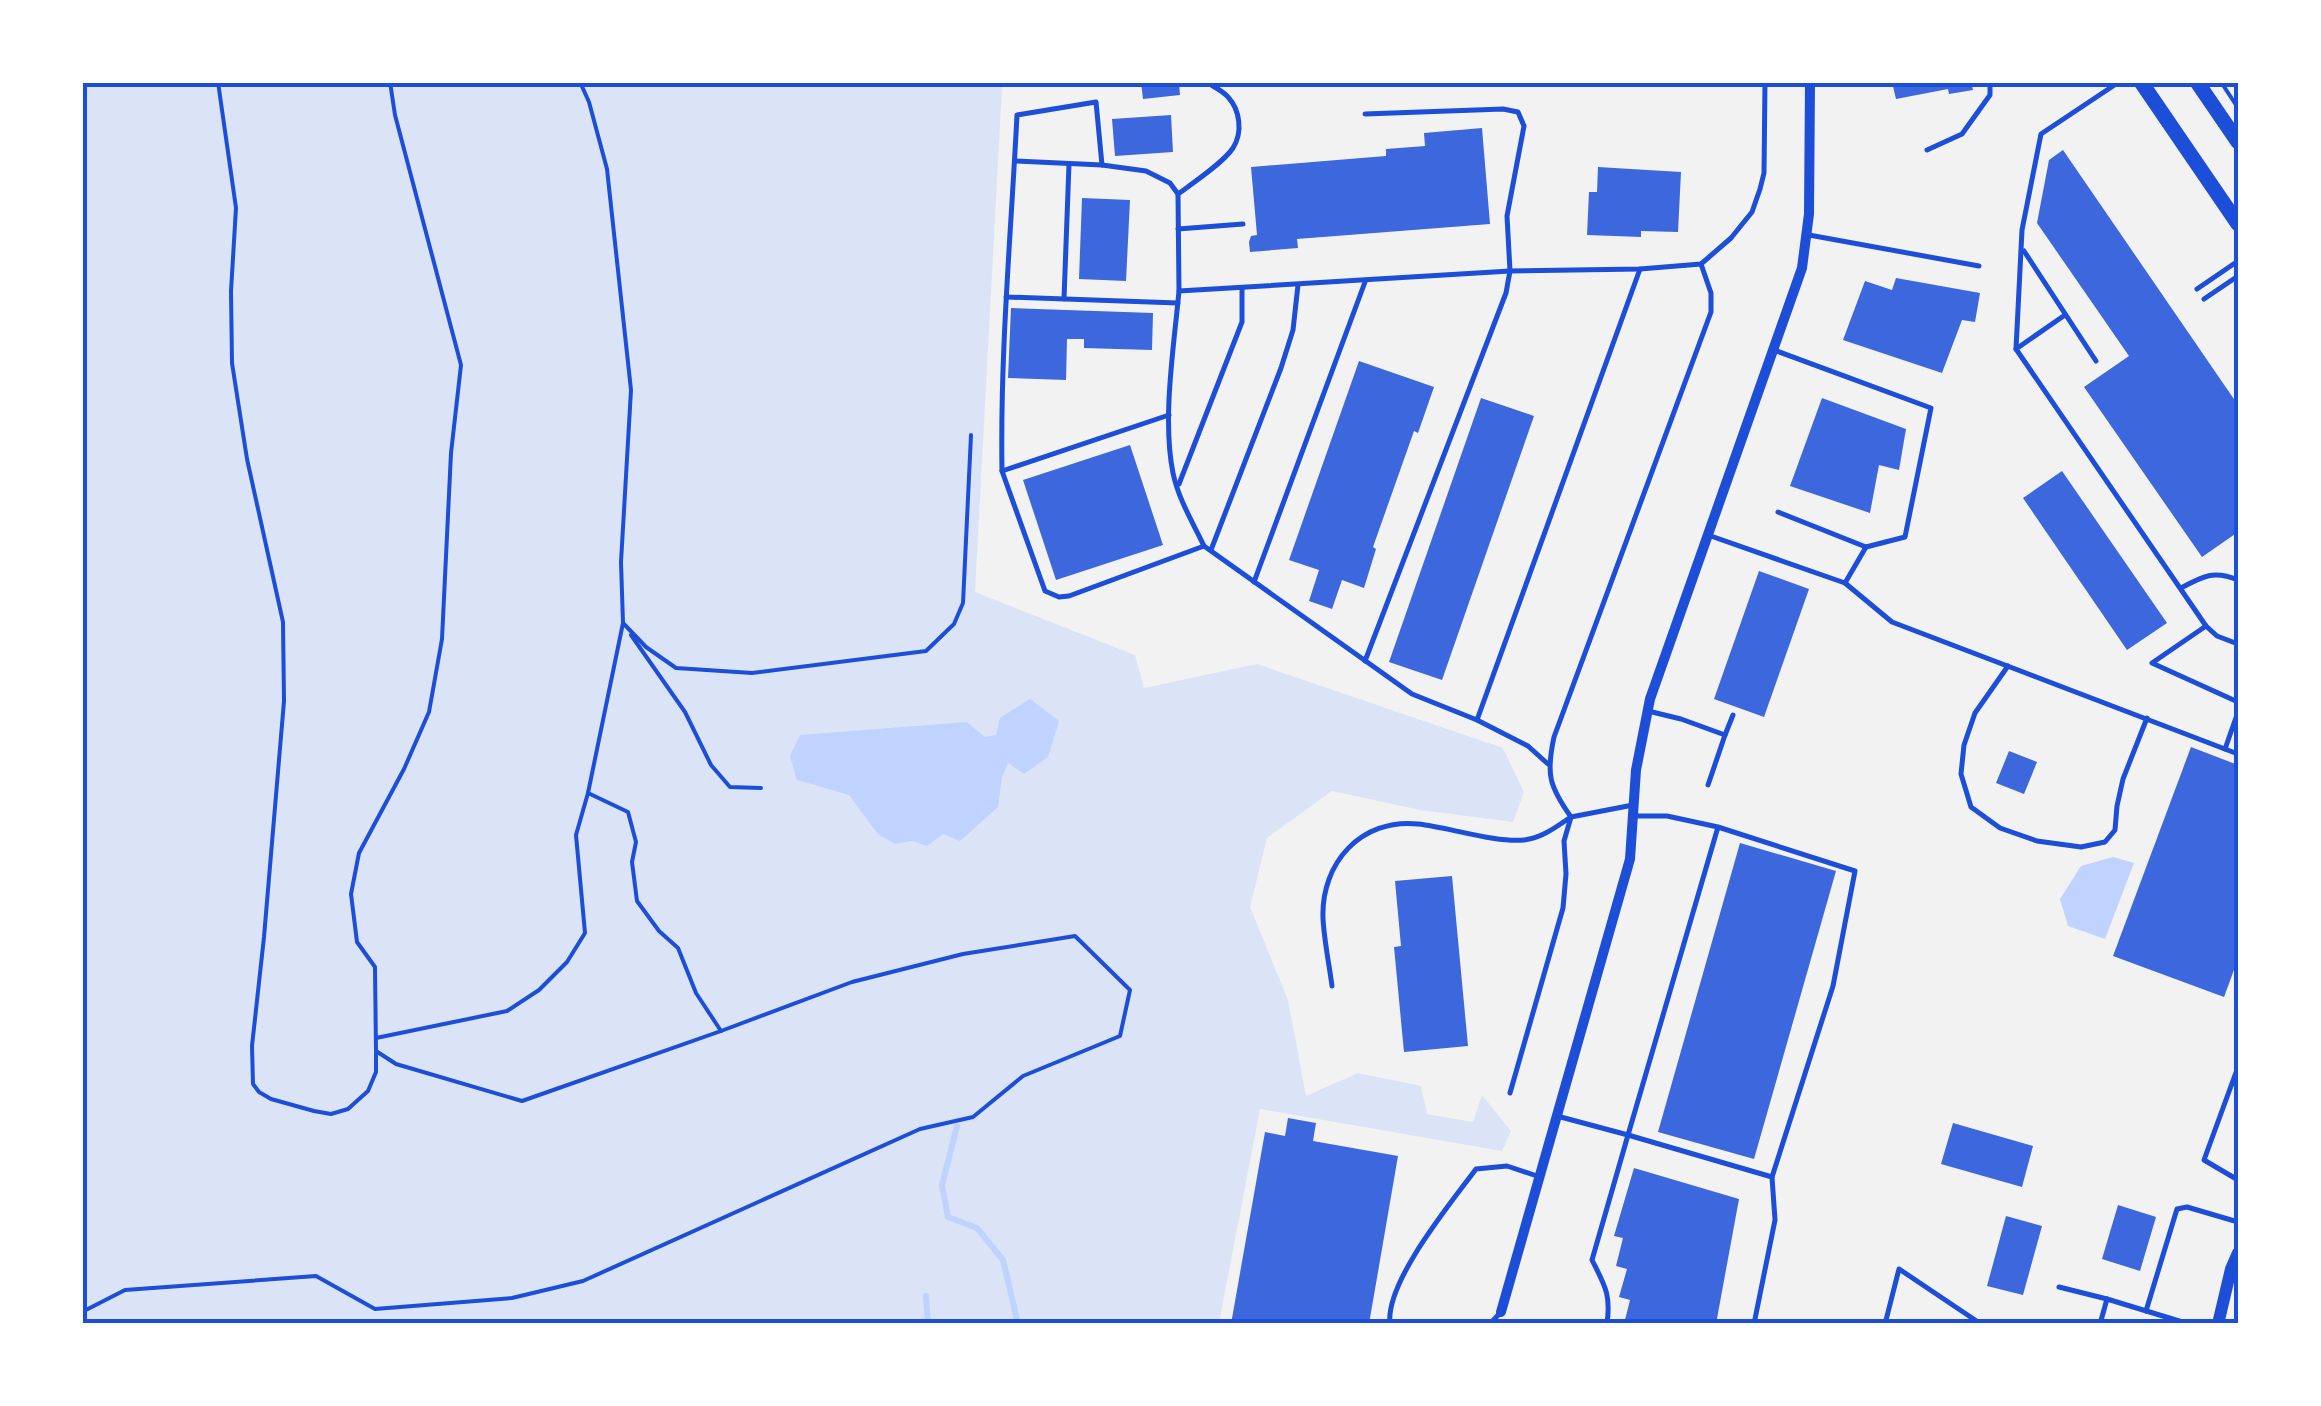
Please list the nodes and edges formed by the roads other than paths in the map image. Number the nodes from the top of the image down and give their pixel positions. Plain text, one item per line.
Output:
1 (1765, 82) edge
2 (1810, 82) edge
3 (1990, 82) edge
4 (2119, 82) edge
5 (2142, 82) edge
6 (2197, 82) edge
7 (1208, 83) edge
8 (1366, 114) dead end
9 (2238, 142) edge
10 (1927, 150) dead end
11 (1015, 161) junction
12 (1069, 164) junction
13 (1102, 165) junction
14 (1178, 194) junction
15 (1243, 224) dead end
16 (2238, 224) edge
17 (1178, 228) junction
18 (1806, 235) junction
19 (2022, 248) junction
20 (2238, 261) edge
21 (1701, 264) junction
22 (1979, 266) dead end
23 (1640, 269) junction
24 (1510, 271) junction
25 (2238, 276) edge
26 (1366, 282) junction
27 (1298, 285) junction
28 (1242, 288) junction
29 (2197, 289) dead end
30 (1179, 292) junction
31 (1006, 297) junction
32 (1064, 299) junction
33 (2204, 299) dead end
34 (1178, 303) junction
35 (2065, 315) junction
36 (2016, 349) junction
37 (1774, 350) junction
38 (2096, 361) dead end
39 (1169, 415) junction
40 (1002, 470) junction
41 (1178, 486) junction
42 (1778, 512) dead end
43 (1708, 535) junction
44 (1866, 546) junction
45 (1208, 548) junction
46 (2238, 580) edge
47 (1254, 582) junction
48 (1845, 583) junction
49 (2180, 588) junction
50 (2206, 626) junction
51 (2238, 644) edge
52 (1366, 661) junction
53 (2008, 666) junction
54 (2238, 702) edge
55 (1648, 711) junction
56 (2238, 712) edge
57 (1733, 715) dead end
58 (2147, 718) junction
59 (1477, 720) junction
60 (1725, 735) junction
61 (2225, 749) junction
62 (2238, 754) edge
63 (1548, 764) junction
64 (1708, 785) dead end
65 (1633, 811) junction
66 (1571, 817) junction
67 (1718, 827) junction
68 (1332, 986) dead end
69 (2238, 1067) edge
70 (1510, 1093) dead end
71 (1557, 1116) junction
72 (1628, 1136) junction
73 (1540, 1176) junction
74 (1772, 1177) junction
75 (2238, 1180) edge
76 (2238, 1222) edge
77 (2238, 1253) edge
78 (2060, 1287) dead end
79 (2106, 1299) junction
80 (2146, 1311) junction
81 (1503, 1318) edge
82 (1390, 1324) edge
83 (1490, 1324) edge
84 (1607, 1324) edge
85 (1754, 1324) edge
86 (1885, 1324) edge
87 (1981, 1324) edge
88 (2100, 1324) edge
89 (2189, 1324) edge
90 (2218, 1324) edge

1 - 21 lane
2 - 18 street
3 - 10 lane
4 - 19 lane
5 - 16 main road
6 - 9 main road
7 - 14 lane
8 - 24 lane
11 - 12 lane
11 - 13 lane
11 - 31 lane
12 - 13 lane
12 - 32 lane
13 - 14 lane
14 - 17 lane
15 - 17 lane
17 - 30 lane
18 - 22 lane
18 - 37 street
19 - 35 lane
19 - 36 lane
20 - 29 lane
21 - 23 lane
21 - 63 lane
23 - 24 lane
23 - 59 lane
24 - 26 lane
24 - 52 lane
25 - 33 lane
26 - 27 lane
26 - 47 lane
27 - 28 lane
27 - 45 lane
28 - 30 lane
28 - 41 lane
30 - 34 lane
31 - 32 lane
31 - 40 lane
32 - 34 lane
34 - 39 lane
35 - 36 lane
35 - 38 lane
36 - 49 lane
37 - 43 street
37 - 44 lane
39 - 40 lane
39 - 41 lane
40 - 45 lane
41 - 45 lane
42 - 44 lane
43 - 48 lane
43 - 55 street
44 - 48 lane
45 - 47 lane
46 - 49 lane
47 - 52 lane
48 - 53 lane
49 - 50 lane
50 - 51 lane
50 - 54 lane
52 - 59 lane
53 - 58 lane
53 - 58 lane
55 - 60 lane
55 - 65 street
56 - 61 lane
57 - 60 lane
58 - 61 lane
59 - 63 lane
60 - 64 lane
61 - 62 lane
63 - 66 lane
65 - 66 lane
65 - 67 lane
65 - 71 street
66 - 68 lane
66 - 70 lane
67 - 72 lane
67 - 74 lane
69 - 75 lane
71 - 72 lane
71 - 73 street
72 - 74 lane
72 - 84 lane
73 - 81 street
73 - 82 lane
74 - 85 lane
76 - 80 lane
77 - 90 street
78 - 79 lane
79 - 80 lane
79 - 88 lane
80 - 89 lane
81 - 83 lane
86 - 87 lane

